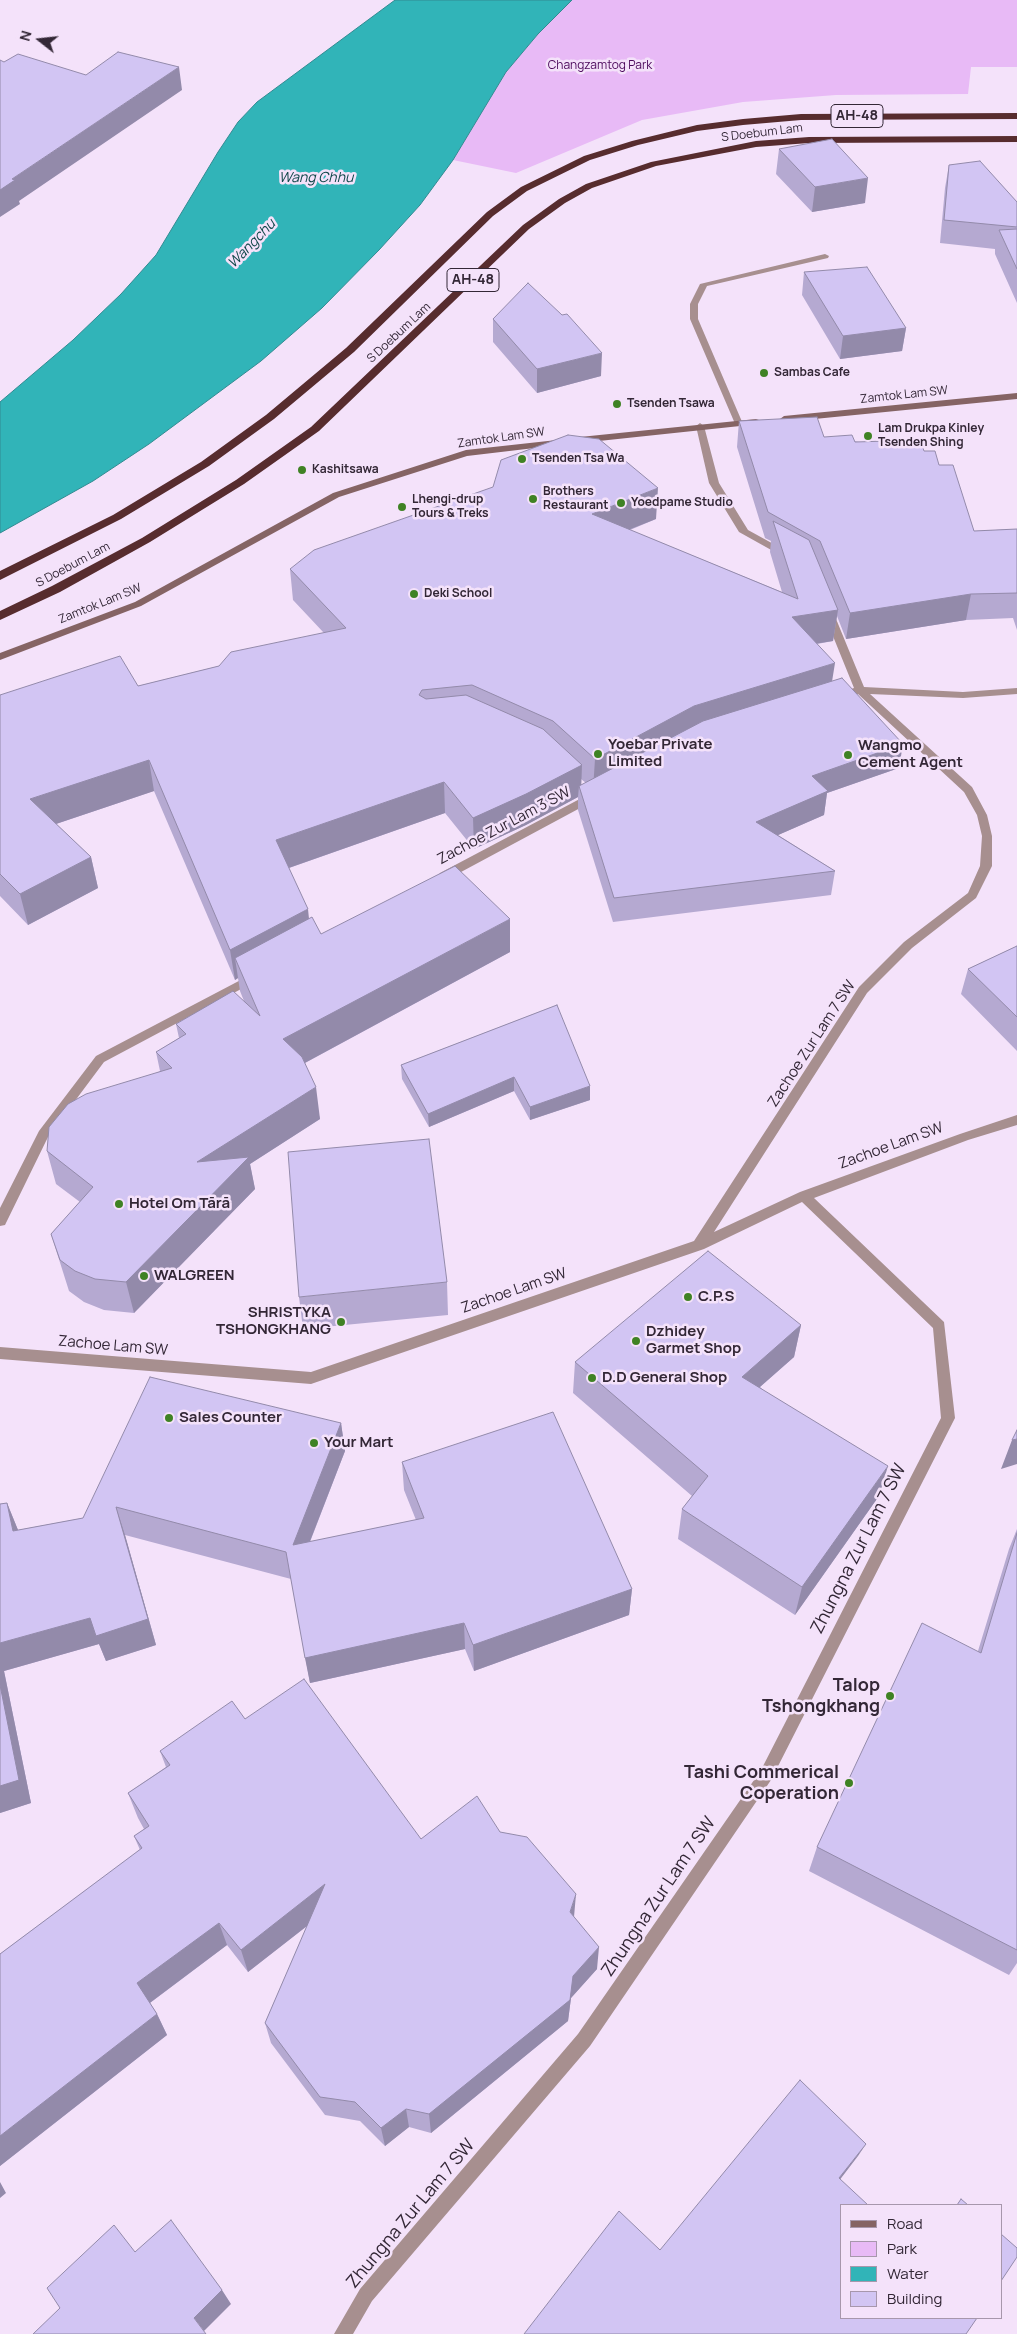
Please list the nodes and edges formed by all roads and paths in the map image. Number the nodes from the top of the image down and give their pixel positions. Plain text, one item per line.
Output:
1 (1017, 116) edge
2 (1017, 139) edge
3 (825, 256) dead end
4 (1017, 396) edge
5 (739, 424) junction
6 (700, 426) junction
7 (793, 559) edge
8 (0, 576) edge
9 (823, 601) edge
10 (0, 616) edge
11 (0, 657) edge
12 (860, 690) junction
13 (1017, 691) edge
14 (824, 701) edge
15 (592, 793) edge
16 (433, 881) edge
17 (266, 970) edge
18 (1017, 1120) edge
19 (804, 1196) junction
20 (0, 1221) edge
21 (699, 1245) junction
22 (0, 1353) edge
23 (343, 2334) edge

1 - 8 highway, S Doebum Lam / AH-48
2 - 10 highway, S Doebum Lam / AH-48
3 - 5 street
4 - 5 street, Zamtok Lam SW
5 - 6 street, Zamtok Lam SW
6 - 7 street
6 - 11 street, Zamtok Lam SW
9 - 12 street, Zachoe Zur Lam 7 SW
12 - 13 street
12 - 14 street
12 - 21 street, Zachoe Zur Lam 7 SW
15 - 16 street, Zachoe Zur Lam 3 SW
17 - 20 street
18 - 19 street, Zachoe Lam SW
19 - 21 street, Zachoe Lam SW
19 - 23 street, Zhungna Zur Lam 7 SW
21 - 22 street, Zachoe Lam SW

